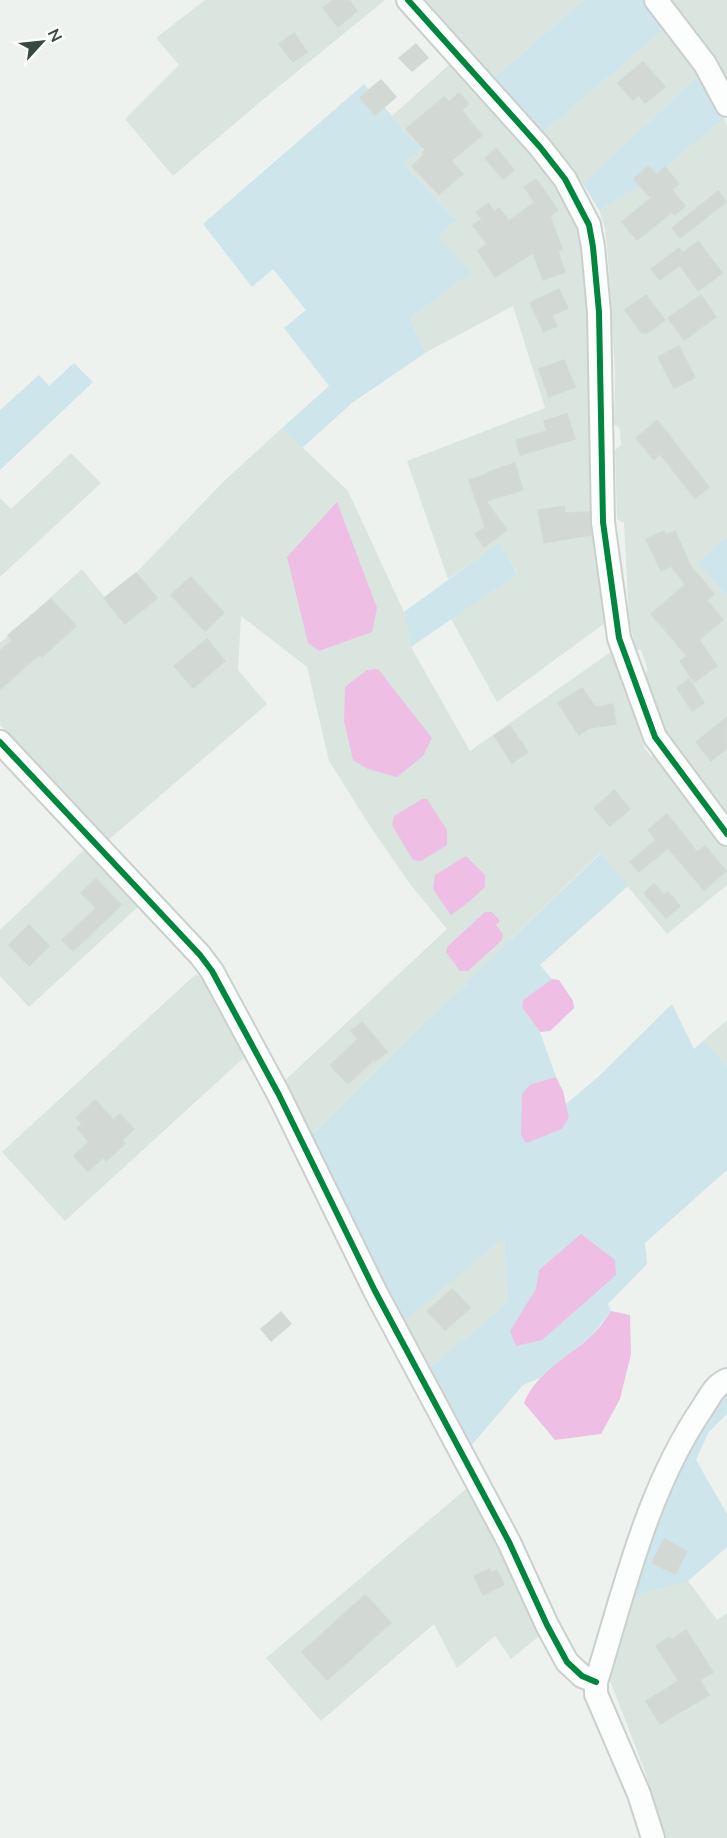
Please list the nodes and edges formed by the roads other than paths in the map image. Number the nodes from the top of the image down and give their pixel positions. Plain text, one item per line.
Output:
1 (408, 0) edge
2 (656, 0) edge
3 (727, 105) edge
4 (0, 742) edge
5 (727, 834) edge
6 (727, 1380) edge
7 (596, 1682) junction
8 (653, 1838) edge

1 - 5 street
2 - 3 street
4 - 7 street
6 - 7 street
7 - 8 street

